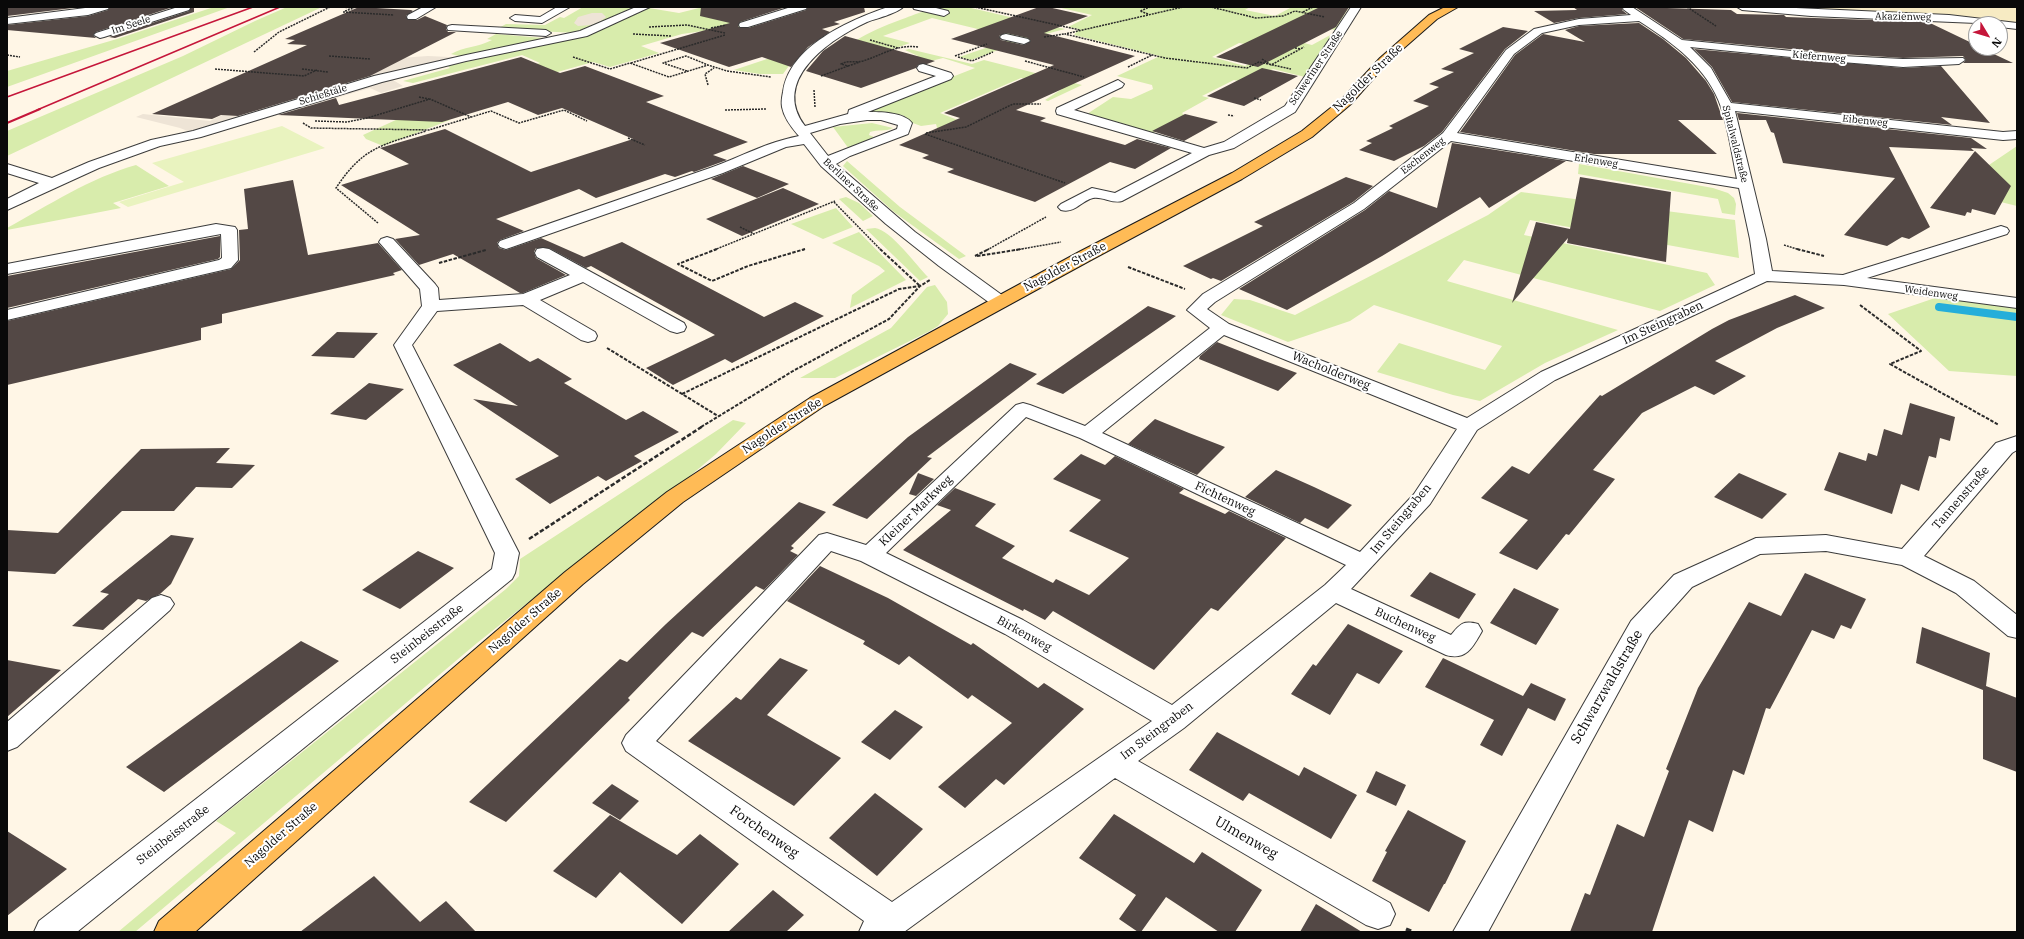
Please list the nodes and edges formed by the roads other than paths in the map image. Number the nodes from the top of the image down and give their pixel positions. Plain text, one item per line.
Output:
1 (35, 7) edge
2 (104, 7) edge
3 (183, 7) edge
4 (431, 7) edge
5 (565, 7) edge
6 (645, 7) edge
7 (802, 7) edge
8 (898, 7) edge
9 (918, 7) edge
10 (1356, 7) edge
11 (1452, 7) edge
12 (1626, 7) edge
13 (1742, 7) edge
14 (867, 9) dead end
15 (881, 12) junction
16 (944, 13) dead end
17 (412, 17) dead end
18 (502, 17) dead end
19 (1638, 18) junction
20 (19, 20) junction
21 (7, 21) edge
22 (744, 25) dead end
23 (2017, 26) edge
24 (7, 28) edge
25 (452, 28) dead end
26 (100, 35) dead end
27 (575, 35) junction
28 (1006, 37) road end
29 (1024, 41) dead end
30 (1679, 43) junction
31 (1959, 60) dead end
32 (923, 68) dead end
33 (1118, 84) dead end
34 (889, 87) dead end
35 (905, 92) junction
36 (1727, 106) junction
37 (848, 118) junction
38 (804, 135) junction
39 (2017, 135) edge
40 (1448, 136) junction
41 (1204, 152) junction
42 (826, 162) junction
43 (7, 168) edge
44 (53, 183) junction
45 (1745, 185) junction
46 (7, 205) edge
47 (1066, 207) road end
48 (2002, 231) dead end
49 (387, 242) road end
50 (506, 244) road end
51 (543, 253) dead end
52 (7, 269) edge
53 (584, 276) junction
54 (1764, 276) junction
55 (1844, 280) junction
56 (526, 299) junction
57 (1000, 302) junction
58 (1203, 304) joint
59 (2017, 304) edge
60 (431, 306) junction
61 (7, 315) edge
62 (677, 327) dead end
63 (1222, 328) junction
64 (588, 336) road end
65 (1469, 426) junction
66 (1087, 434) junction
67 (2010, 434) edge
68 (870, 555) junction
69 (1908, 558) junction
70 (1363, 563) junction
71 (1334, 591) junction
72 (161, 604) dead end
73 (2017, 629) edge
74 (1469, 631) dead end
75 (1174, 720) junction
76 (7, 739) edge
77 (636, 743) joint
78 (1115, 763) junction
79 (1378, 914) dead end
80 (884, 926) edge
81 (51, 932) edge
82 (171, 932) edge
83 (1470, 932) edge

1 - 20 street
2 - 20 street
3 - 26 street, Im Seele
4 - 17 street
5 - 18 street
6 - 27 street, Schießtäle
7 - 22 street
8 - 15 street, Berliner Straße
9 - 16 street
10 - 41 street, Schweriner Straße
11 - 57 main road, Nagolder Straße
12 - 19 street, Spitalwaldstraße
13 - 23 street, Akazienweg
14 - 15 street
15 - 38 street, Berliner Straße
19 - 30 street, Spitalwaldstraße
19 - 40 street, Eschenweg
20 - 21 street
20 - 24 street
25 - 27 street
27 - 44 street, Schießtäle
28 - 29 street
30 - 31 street, Kiefernweg
30 - 36 street, Spitalwaldstraße
32 - 35 street
33 - 41 street
34 - 35 street
35 - 37 street
36 - 39 street, Eibenweg
36 - 45 street, Spitalwaldstraße
37 - 38 street
37 - 42 street
38 - 42 street, Berliner Straße
38 - 50 street
40 - 45 street, Erlenweg
40 - 58 street, Eschenweg
41 - 47 street, Schweriner Straße
42 - 57 street, Berliner Straße
43 - 44 street
44 - 46 street, Schießtäle
45 - 54 street, Spitalwaldstraße
48 - 55 street, Im Steingraben
49 - 60 street
51 - 53 street
52 - 61 street
53 - 56 street
53 - 62 street
54 - 55 street, Im Steingraben
54 - 65 street, Im Steingraben
55 - 59 street, Weidenweg
56 - 60 street
56 - 64 street
57 - 82 main road, Nagolder Straße
58 - 63 street, Wacholderweg
60 - 81 street, Steinbeisstraße
63 - 65 street, Wacholderweg
63 - 66 street
65 - 70 street, Im Steingraben
66 - 68 street, Kleiner Markweg
66 - 70 street, Fichtenweg
67 - 69 street, Tannenstraße
68 - 75 street, Birkenweg
68 - 77 street, Kleiner Markweg
69 - 73 street, Schwarzwaldstraße
69 - 83 street, Schwarzwaldstraße
70 - 71 street, Im Steingraben
71 - 74 street, Buchenweg
71 - 75 street, Im Steingraben
72 - 76 street
75 - 78 street, Im Steingraben
77 - 80 street, Forchenweg
78 - 79 street, Ulmenweg
78 - 80 street, Im Steingraben

